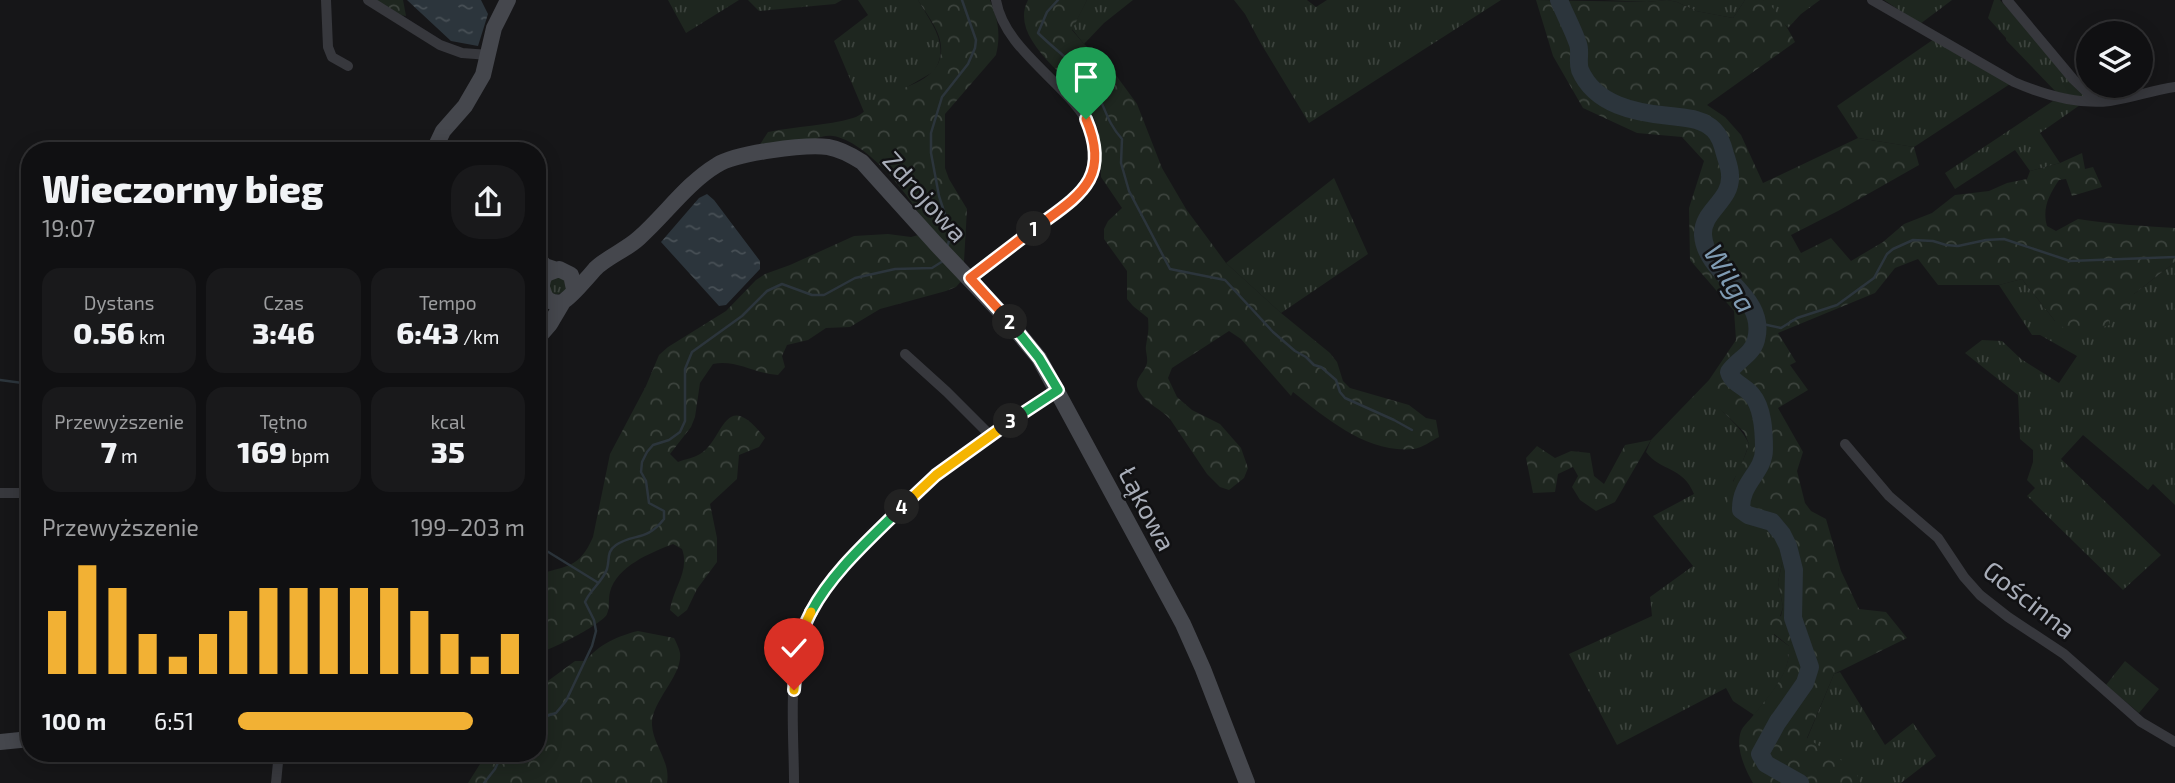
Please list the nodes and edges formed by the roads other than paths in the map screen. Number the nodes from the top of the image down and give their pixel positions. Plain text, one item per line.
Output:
1 (326, 0) edge
2 (368, 0) edge
3 (508, 0) edge
4 (996, 0) edge
5 (1872, 0) edge
6 (2007, 0) edge
7 (489, 55) junction
8 (348, 66) dead end
9 (2175, 87) edge
10 (2095, 100) junction
11 (438, 142) edge
12 (546, 266) edge
13 (597, 267) junction
14 (561, 270) junction
15 (546, 274) edge
16 (970, 278) junction
17 (575, 289) junction
18 (546, 292) edge
19 (563, 302) junction
20 (546, 328) edge
21 (905, 354) dead end
22 (1058, 390) junction
23 (990, 435) junction
24 (1845, 444) dead end
25 (0, 493) edge
26 (21, 493) edge
27 (21, 740) edge
28 (0, 742) edge
29 (2175, 742) edge
30 (278, 762) edge
31 (276, 783) edge
32 (793, 783) edge
33 (1247, 783) edge

1 - 8 street
2 - 7 street
3 - 7 street
4 - 16 street, Zdrojowa
5 - 10 street
6 - 10 street
7 - 11 street
9 - 10 street
12 - 14 street
13 - 14 street, Zdrojowa
13 - 16 street, Zdrojowa
13 - 17 street, Zdrojowa
14 - 15 street
14 - 17 street
16 - 22 street, Łąkowa
17 - 19 street
18 - 19 street
19 - 20 street
21 - 23 street
22 - 23 street
22 - 33 street, Łąkowa
23 - 32 street
24 - 29 street, Gościnna
25 - 26 street
27 - 28 street
30 - 31 street

